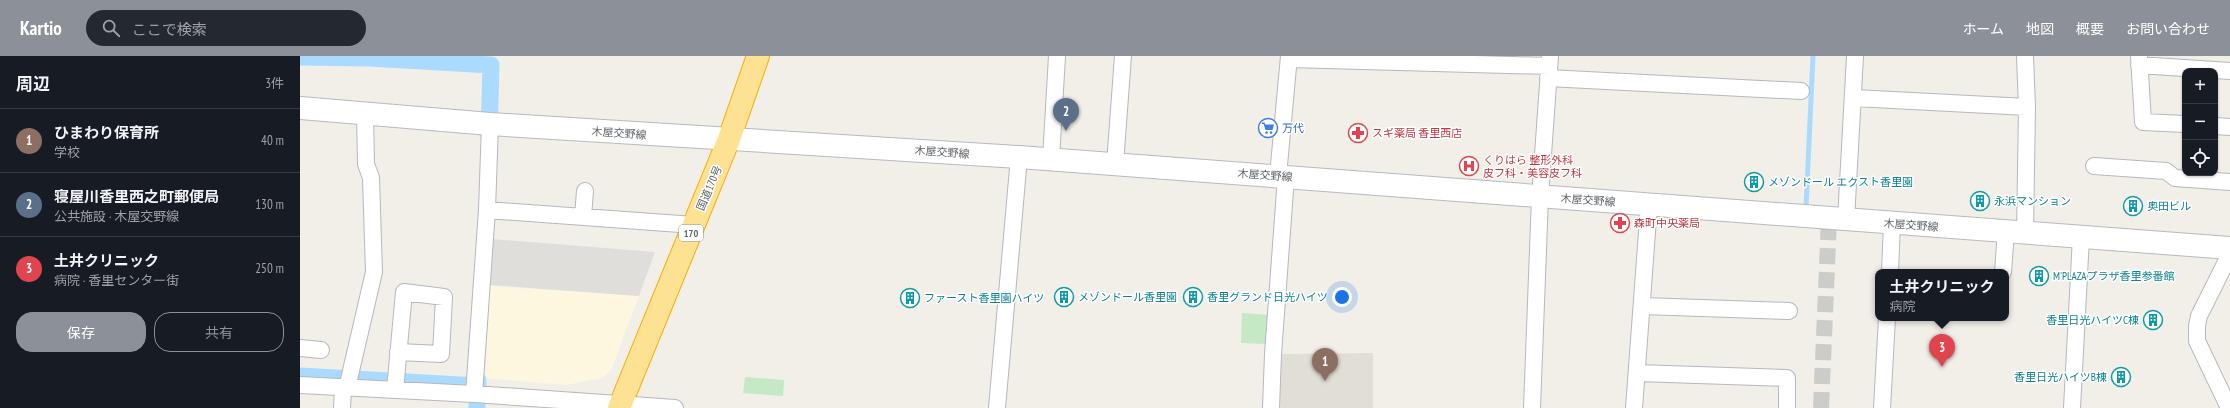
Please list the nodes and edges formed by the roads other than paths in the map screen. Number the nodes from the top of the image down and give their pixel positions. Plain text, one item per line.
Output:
1 (758, 56) edge
2 (1058, 56) edge
3 (1123, 56) edge
4 (1855, 56) edge
5 (2025, 56) edge
6 (1289, 57) edge
7 (2139, 60) edge
8 (1549, 67) edge
9 (2230, 71) edge
10 (1801, 91) dead end
11 (1854, 98) junction
12 (2027, 107) junction
13 (300, 108) edge
14 (365, 112) junction
15 (490, 124) junction
16 (2182, 124) edge
17 (2218, 126) edge
18 (2230, 127) edge
19 (729, 139) junction
20 (1019, 157) junction
21 (1051, 159) junction
22 (1115, 164) junction
23 (2094, 166) dead end
24 (1282, 176) junction
25 (2230, 182) edge
26 (585, 191) dead end
27 (1540, 197) junction
28 (1648, 205) junction
29 (487, 210) junction
30 (583, 217) junction
31 (1846, 220) junction
32 (1892, 223) junction
33 (694, 225) junction
34 (2015, 232) junction
35 (2081, 237) junction
36 (2230, 248) edge
37 (2230, 254) edge
38 (1890, 269) edge
39 (2004, 269) edge
40 (1643, 306) junction
41 (1789, 311) dead end
42 (1887, 321) edge
43 (300, 348) edge
44 (321, 350) dead end
45 (398, 352) dead end
46 (1637, 373) junction
47 (347, 384) junction
48 (395, 384) junction
49 (300, 385) edge
50 (474, 394) junction
51 (620, 406) edge
52 (342, 408) edge
53 (674, 408) edge
54 (997, 408) edge
55 (1271, 408) edge
56 (1532, 408) edge
57 (1634, 408) edge
58 (1787, 408) edge
59 (1882, 408) edge
60 (2072, 408) edge
61 (2230, 408) edge

1 - 19 highway, 国道170号 / 170
2 - 21 street
3 - 22 street
4 - 11 street
5 - 12 street
6 - 8 street
6 - 24 street
7 - 9 street
7 - 16 street
8 - 10 street
8 - 27 street
11 - 12 street
11 - 31 street
12 - 34 street
13 - 14 main road, 木屋交野線
14 - 15 main road, 木屋交野線
14 - 47 street
15 - 19 main road, 木屋交野線
15 - 29 street
17 - 18 street
19 - 20 main road, 木屋交野線
19 - 33 highway, 国道170号 / 170
20 - 21 main road, 木屋交野線
20 - 54 street
21 - 22 main road, 木屋交野線
22 - 24 main road, 木屋交野線
23 - 25 street
24 - 27 main road, 木屋交野線
24 - 55 street
26 - 30 street
27 - 28 main road, 木屋交野線
27 - 56 street
28 - 31 main road, 木屋交野線
28 - 40 street
29 - 30 street
29 - 50 street
30 - 33 street
31 - 32 main road, 木屋交野線
32 - 34 main road, 木屋交野線
32 - 38 street
33 - 51 highway, 国道170号 / 170
34 - 35 main road, 木屋交野線
34 - 39 street
35 - 36 main road, 木屋交野線
35 - 60 street
37 - 61 street
40 - 41 street
40 - 46 street
42 - 59 street
43 - 44 street
45 - 48 street
46 - 57 street
46 - 58 street
47 - 48 street
47 - 49 street
47 - 52 street
48 - 50 street
50 - 51 street
51 - 53 street

